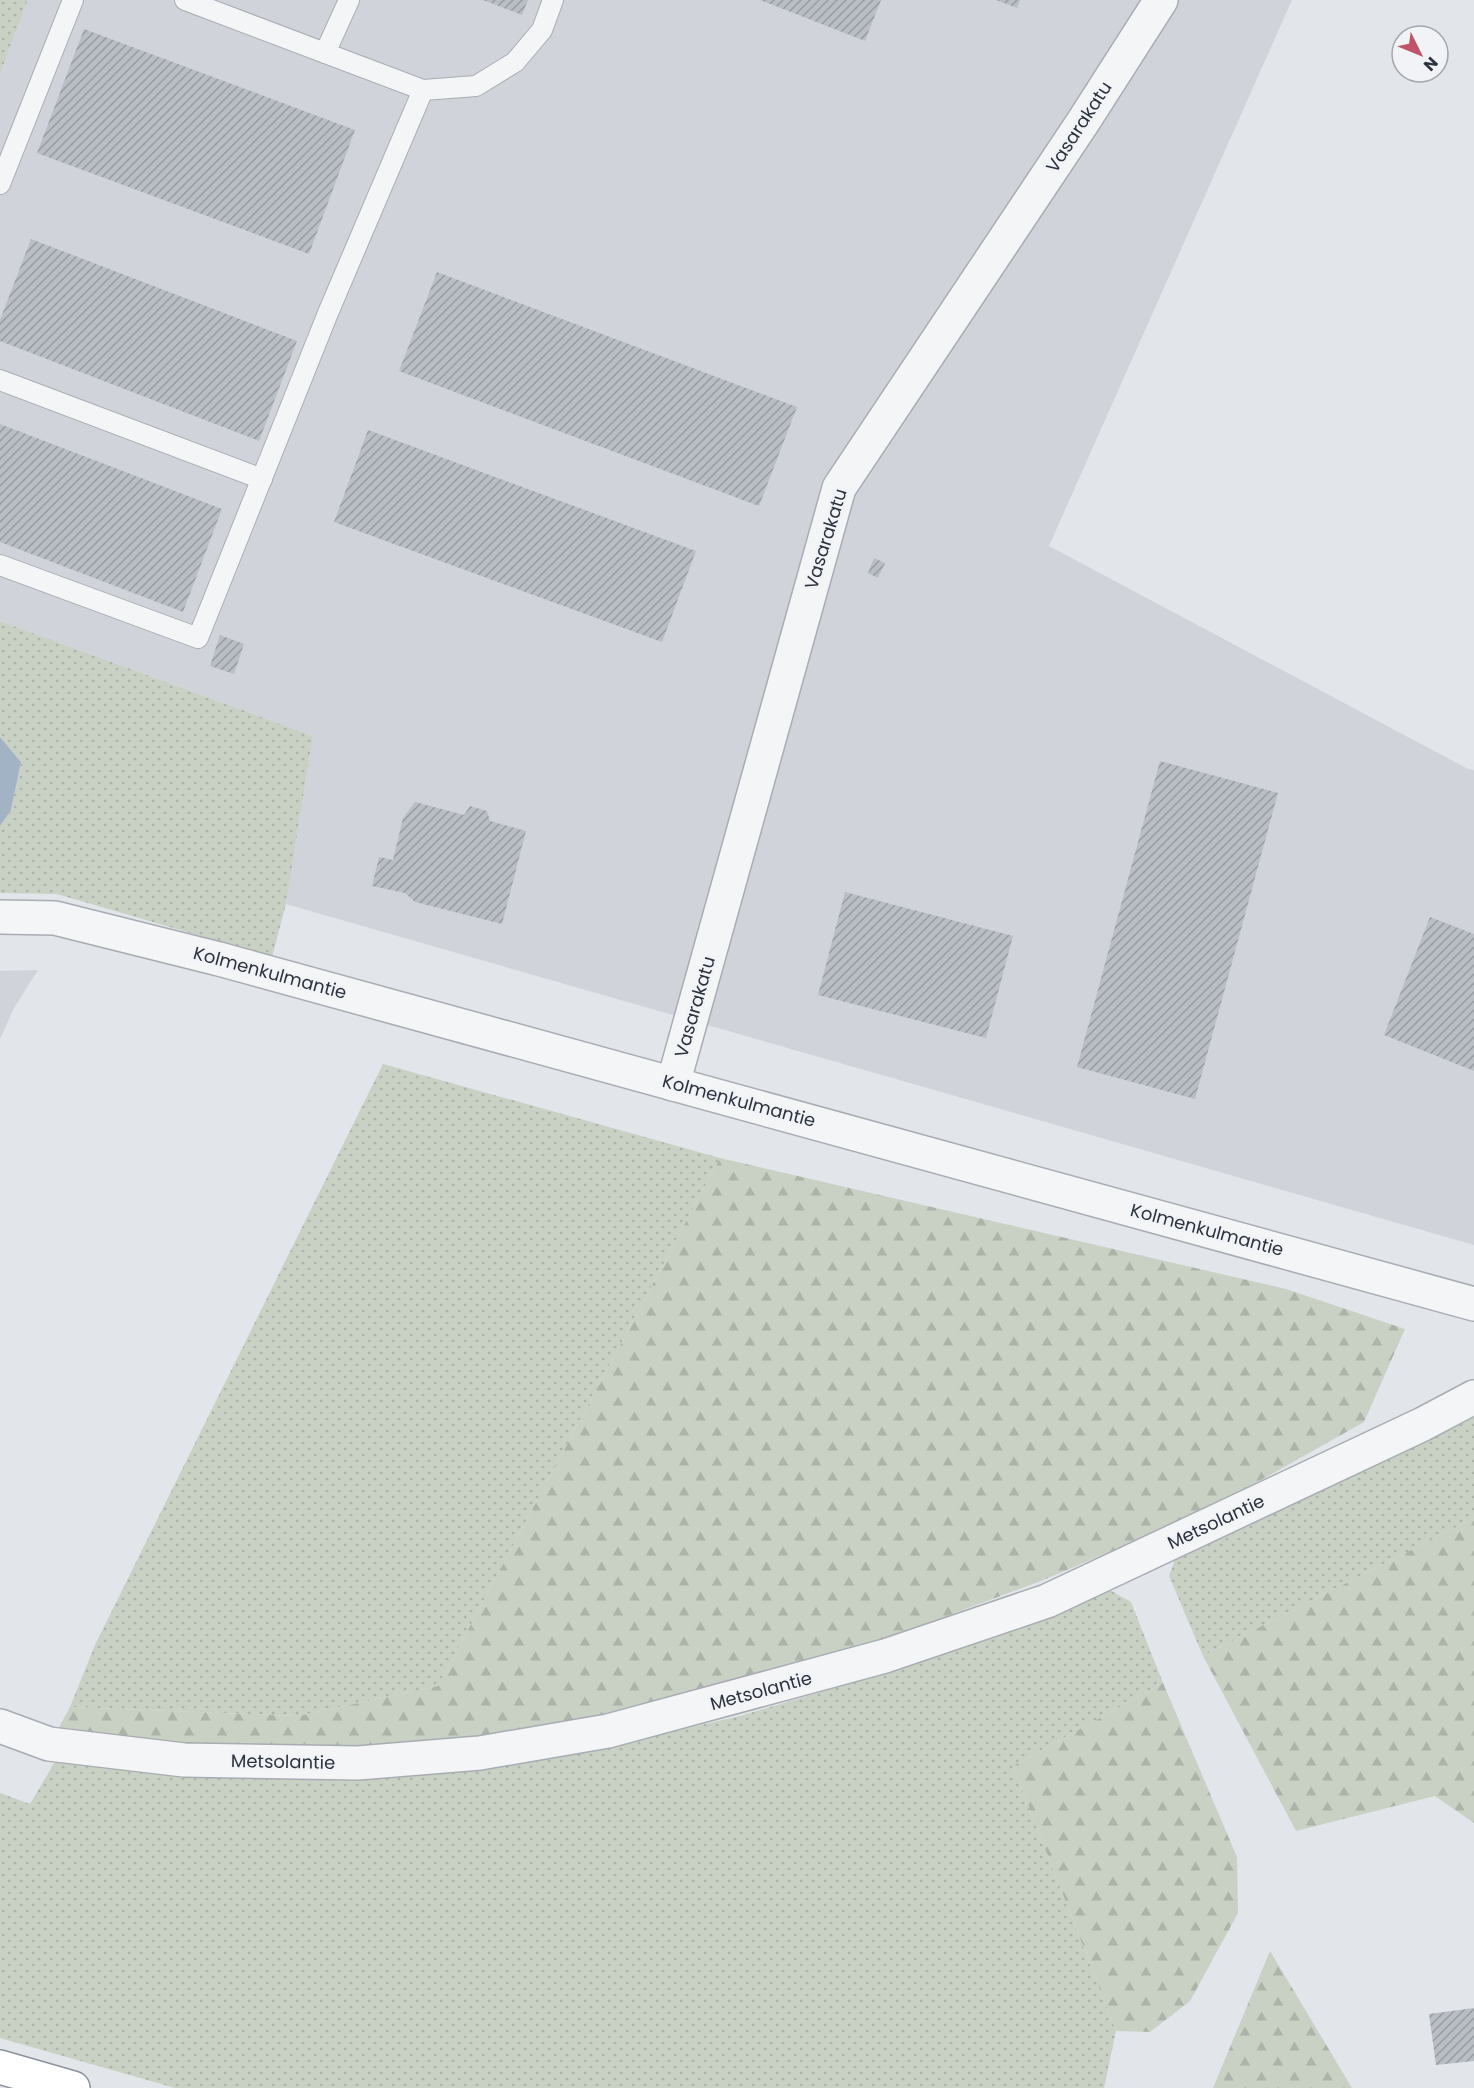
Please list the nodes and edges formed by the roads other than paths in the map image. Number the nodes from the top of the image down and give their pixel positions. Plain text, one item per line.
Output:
1 (73, 0) edge
2 (185, 0) edge
3 (349, 0) edge
4 (554, 0) edge
5 (1161, 0) edge
6 (325, 53) junction
7 (423, 90) junction
8 (0, 184) edge
9 (0, 380) edge
10 (262, 479) junction
11 (0, 565) edge
12 (0, 917) edge
13 (673, 1084) junction
14 (1474, 1304) edge
15 (1474, 1397) edge
16 (0, 1726) edge
17 (0, 2067) edge
18 (73, 2088) edge

1 - 8 lane
2 - 6 lane
3 - 6 lane
4 - 7 lane
5 - 13 street, Vasarakatu
6 - 7 lane
7 - 10 lane
9 - 10 lane
10 - 11 lane
12 - 13 street, Kolmenkulmantie
13 - 14 street, Kolmenkulmantie
15 - 16 street, Metsolantie
17 - 18 highway

